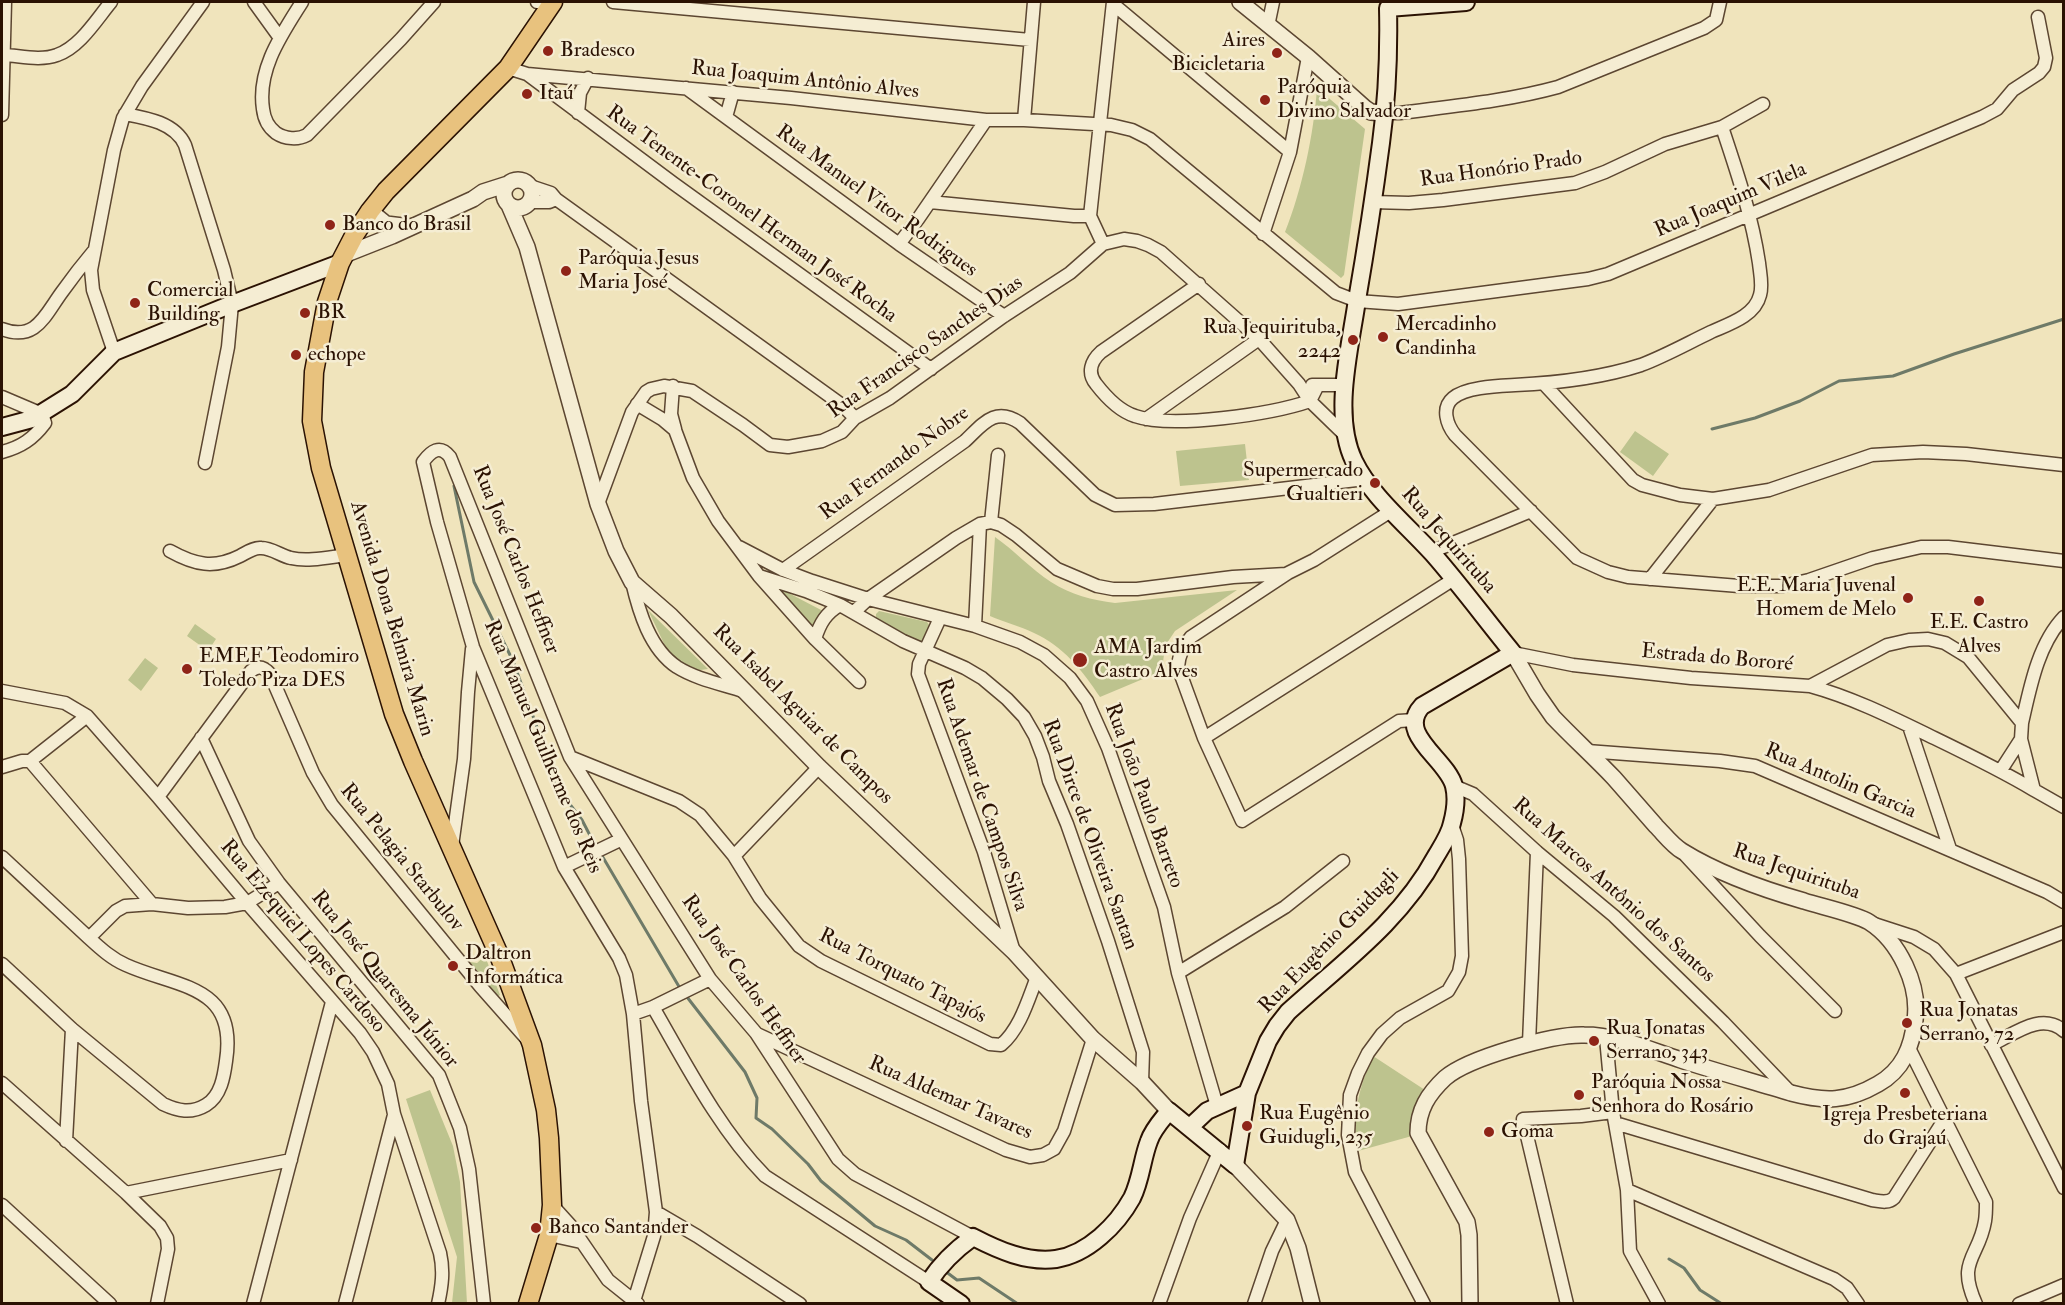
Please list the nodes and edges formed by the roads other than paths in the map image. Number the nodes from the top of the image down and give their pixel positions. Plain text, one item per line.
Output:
1 (5, 2) edge
2 (111, 2) edge
3 (203, 2) edge
4 (254, 2) edge
5 (302, 2) edge
6 (434, 2) edge
7 (547, 2) edge
8 (613, 2) edge
9 (1034, 2) edge
10 (1240, 2) edge
11 (1273, 2) edge
12 (1466, 2) edge
13 (1720, 2) edge
14 (1113, 3) edge
15 (1411, 4) edge
16 (1387, 5) edge
17 (2038, 17) dead end
18 (1269, 26) junction
19 (280, 38) junction
20 (1030, 40) junction
21 (5, 55) junction
22 (1308, 57) junction
23 (508, 68) junction
24 (526, 74) junction
25 (588, 78) junction
26 (685, 87) junction
27 (733, 92) junction
28 (1763, 104) dead end
29 (578, 113) junction
30 (1384, 113) junction
31 (125, 114) junction
32 (2, 115) edge
33 (726, 117) junction
34 (986, 120) junction
35 (1024, 120) junction
36 (1100, 124) junction
37 (1722, 127) junction
38 (1290, 152) junction
39 (518, 197) junction
40 (930, 202) junction
41 (1372, 202) junction
42 (370, 211) junction
43 (1090, 216) junction
44 (1750, 216) junction
45 (411, 227) junction
46 (1263, 234) junction
47 (899, 244) junction
48 (1103, 244) junction
49 (94, 251) junction
50 (342, 259) junction
51 (1199, 284) junction
52 (1357, 301) junction
53 (232, 304) junction
54 (1004, 316) junction
55 (2, 329) edge
56 (1259, 339) junction
57 (114, 352) junction
58 (931, 369) junction
59 (1299, 384) junction
60 (1544, 384) junction
61 (1345, 385) junction
62 (673, 386) junction
63 (1318, 386) junction
64 (2, 398) edge
65 (1310, 401) junction
66 (637, 404) junction
67 (42, 414) junction
68 (855, 418) junction
69 (1146, 419) junction
70 (2, 427) edge
71 (675, 430) junction
72 (1345, 435) junction
73 (2, 452) edge
74 (998, 455) dead end
75 (423, 462) joint
76 (205, 463) dead end
77 (2064, 465) edge
78 (1365, 478) junction
79 (1713, 499) junction
80 (598, 504) junction
81 (1391, 511) junction
82 (1531, 511) junction
83 (985, 523) junction
84 (739, 547) junction
85 (170, 551) dead end
86 (1431, 552) junction
87 (346, 555) junction
88 (2064, 561) edge
89 (783, 570) junction
90 (1288, 573) junction
91 (759, 576) junction
92 (1454, 579) junction
93 (1650, 579) junction
94 (632, 582) junction
95 (868, 599) junction
96 (840, 605) junction
97 (854, 612) junction
98 (2064, 617) edge
99 (940, 618) junction
100 (975, 626) junction
101 (815, 639) junction
102 (472, 647) junction
103 (926, 651) junction
104 (1513, 653) junction
105 (859, 682) dead end
106 (1810, 686) junction
107 (2, 691) edge
108 (743, 691) junction
109 (87, 716) junction
110 (1413, 720) junction
111 (2022, 723) junction
112 (1909, 726) junction
113 (201, 738) junction
114 (1204, 738) junction
115 (2021, 739) junction
116 (1587, 751) junction
117 (570, 757) junction
118 (30, 762) junction
119 (2, 767) edge
120 (819, 767) junction
121 (2001, 770) junction
122 (1454, 786) junction
123 (2034, 790) junction
124 (158, 797) junction
125 (2064, 807) edge
126 (1452, 825) junction
127 (620, 840) junction
128 (452, 847) junction
129 (1680, 849) junction
130 (1950, 849) junction
131 (1537, 852) junction
132 (734, 856) junction
133 (2, 857) edge
134 (1343, 861) dead end
135 (564, 867) junction
136 (279, 883) junction
137 (2064, 902) edge
138 (247, 903) junction
139 (152, 904) junction
140 (1868, 922) junction
141 (2064, 932) edge
142 (89, 938) junction
143 (1014, 952) junction
144 (2, 964) edge
145 (1178, 973) junction
146 (1956, 974) junction
147 (1037, 977) junction
148 (710, 979) junction
149 (332, 1002) junction
150 (652, 1006) junction
151 (1835, 1011) dead end
152 (633, 1014) junction
153 (72, 1029) junction
154 (2064, 1031) edge
155 (756, 1033) junction
156 (1093, 1038) junction
157 (1606, 1038) junction
158 (1529, 1043) junction
159 (532, 1045) junction
160 (1991, 1045) junction
161 (1910, 1050) junction
162 (1142, 1082) junction
163 (2, 1083) edge
164 (1247, 1093) junction
165 (1791, 1093) junction
166 (1217, 1106) junction
167 (1169, 1111) junction
168 (394, 1114) junction
169 (1614, 1118) junction
170 (1944, 1120) junction
171 (1190, 1127) junction
172 (66, 1141) junction
173 (1220, 1150) junction
174 (291, 1160) junction
175 (1235, 1165) junction
176 (2064, 1188) edge
177 (1627, 1190) junction
178 (126, 1193) junction
179 (2, 1205) edge
180 (552, 1205) junction
181 (656, 1212) junction
182 (1287, 1220) junction
183 (549, 1235) junction
184 (974, 1237) junction
185 (581, 1242) junction
186 (929, 1282) junction
187 (2064, 1285) edge
188 (636, 1302) edge
189 (110, 1304) edge
190 (156, 1304) edge
191 (253, 1304) edge
192 (345, 1304) edge
193 (438, 1304) edge
194 (484, 1304) edge
195 (528, 1304) edge
196 (800, 1304) edge
197 (961, 1304) edge
198 (1159, 1304) edge
199 (1254, 1304) edge
200 (1312, 1304) edge
201 (1424, 1304) edge
202 (1470, 1304) edge
203 (1567, 1304) edge
204 (1659, 1304) edge
205 (1858, 1304) edge
206 (1976, 1304) edge
207 (2019, 1304) edge

1 - 21 street
2 - 21 street
3 - 31 street
4 - 19 street
5 - 19 street
6 - 19 street
7 - 23 main road, Avenida Dona Belmira Marin
8 - 20 street
9 - 20 street
10 - 18 street
11 - 18 street
12 - 15 main road
13 - 30 street
14 - 36 street
14 - 38 street
15 - 16 main road
16 - 30 main road, Rua Jequirituba
17 - 44 street, Rua Joaquim Vilela
18 - 22 street
20 - 35 street
21 - 32 street
22 - 30 street
22 - 38 street
23 - 24 street, Rua Joaquim Antônio Alves
23 - 42 main road, Avenida Dona Belmira Marin
24 - 25 street, Rua Joaquim Antônio Alves
24 - 29 street, Rua Tenente-Coronel Herman José Rocha
25 - 26 street, Rua Joaquim Antônio Alves
25 - 29 street, Rua Tenente-Coronel Herman José Rocha
26 - 27 street, Rua Joaquim Antônio Alves
26 - 33 street, Rua Manuel Vitor Rodrigues
27 - 33 street
27 - 34 street, Rua Joaquim Antônio Alves
28 - 37 street, Rua Honório Prado
29 - 58 street, Rua Tenente-Coronel Herman José Rocha
30 - 41 main road, Rua Jequirituba
31 - 49 street
31 - 53 street
33 - 47 street, Rua Manuel Vitor Rodrigues
34 - 35 street, Rua Joaquim Antônio Alves
34 - 40 street
35 - 36 street, Rua Joaquim Antônio Alves
36 - 43 street
36 - 46 street, Rua Joaquim Antônio Alves
37 - 41 street, Rua Honório Prado
37 - 44 street
38 - 46 street
39 - 45 street
39 - 68 street
39 - 80 street, Rua Isabel Aguiar de Campos
40 - 43 street
40 - 47 street
41 - 52 main road, Rua Jequirituba
42 - 45 street
42 - 50 main road, Avenida Dona Belmira Marin
43 - 48 street
44 - 52 street, Rua Joaquim Vilela
44 - 60 street
45 - 50 street
46 - 52 street, Rua Joaquim Antônio Alves
47 - 54 street, Rua Manuel Vitor Rodrigues
48 - 51 street
48 - 54 street, Rua Francisco Sanches Dias
49 - 55 street
49 - 57 street
50 - 53 main road
50 - 87 main road, Avenida Dona Belmira Marin
51 - 56 street
51 - 69 street
52 - 61 main road, Rua Jequirituba
53 - 57 main road
53 - 76 street
54 - 58 street, Rua Francisco Sanches Dias
56 - 59 street
56 - 69 street
57 - 67 main road
58 - 68 street, Rua Francisco Sanches Dias
59 - 63 street
59 - 65 street
60 - 79 street
60 - 82 street
61 - 63 street
61 - 72 main road, Rua Jequirituba
62 - 66 street
62 - 68 street, Rua Francisco Sanches Dias
62 - 71 street
63 - 65 street
64 - 67 street
65 - 69 street
65 - 72 street
66 - 71 street
66 - 80 street
67 - 70 main road
67 - 73 street
71 - 84 street
72 - 78 main road, Rua Jequirituba
74 - 83 street
75 - 102 street, Rua Manuel Guilherme dos Reis
75 - 117 street, Rua José Carlos Heffner
77 - 79 street
78 - 81 main road, Rua Jequirituba
78 - 89 street, Rua Fernando Nobre
79 - 93 street
80 - 94 street, Rua Isabel Aguiar de Campos
81 - 86 main road, Rua Jequirituba
81 - 90 street
82 - 86 street
82 - 93 street
83 - 90 street
83 - 95 street
83 - 100 street
84 - 89 street, Rua João Paulo Barreto
84 - 91 street
85 - 87 street
86 - 92 main road, Rua Jequirituba
87 - 128 main road, Avenida Dona Belmira Marin
88 - 93 street
89 - 95 street, Rua João Paulo Barreto
90 - 114 street
91 - 96 street
91 - 101 street
92 - 104 main road, Rua Jequirituba
92 - 114 street
94 - 108 street, Rua Isabel Aguiar de Campos
94 - 108 street
95 - 97 street
95 - 99 street, Rua João Paulo Barreto
96 - 97 street
96 - 101 street
97 - 103 street
98 - 111 street
99 - 100 street, Rua João Paulo Barreto
99 - 103 street, Rua Ademar de Campos Silva
100 - 145 street, Rua João Paulo Barreto
101 - 105 street
102 - 128 street
102 - 135 street, Rua Manuel Guilherme dos Reis
103 - 143 street, Rua Ademar de Campos Silva
103 - 162 street, Rua Dirce de Oliveira Santan
104 - 106 street, Estrada do Bororé
104 - 110 main road
104 - 116 street, Rua Jequirituba
106 - 111 street, Estrada do Bororé
106 - 112 street
107 - 109 street, Rua Ezequiel Lopes Cardoso
108 - 120 street, Rua Isabel Aguiar de Campos
109 - 118 street
109 - 124 street, Rua Ezequiel Lopes Cardoso
110 - 114 street
110 - 122 main road
111 - 115 street
112 - 121 street
112 - 130 street
113 - 124 street, Rua Pelagia Starbulov
113 - 136 street, Rua José Quaresma Júnior
113 - 159 street, Rua Pelagia Starbulov
115 - 121 street
115 - 123 street
116 - 129 street, Rua Jequirituba
116 - 130 street, Rua Antolin Garcia
117 - 127 street, Rua José Carlos Heffner
117 - 132 street, Rua Torquato Tapajós
118 - 119 street
118 - 139 street
120 - 132 street
120 - 143 street, Rua Isabel Aguiar de Campos
121 - 123 street
122 - 126 main road
122 - 131 street, Rua Marcos Antônio dos Santos
123 - 125 street
124 - 138 street, Rua Ezequiel Lopes Cardoso
126 - 164 main road, Rua Eugênio Guidugli
126 - 201 street
127 - 135 street
127 - 148 street, Rua José Carlos Heffner
128 - 159 main road, Avenida Dona Belmira Marin
129 - 140 street, Rua Jequirituba
129 - 151 street
130 - 137 street, Rua Antolin Garcia
131 - 158 street
131 - 165 street, Rua Marcos Antônio dos Santos
132 - 147 street, Rua Torquato Tapajós
133 - 142 street
134 - 145 street
135 - 152 street, Rua Manuel Guilherme dos Reis
136 - 138 street
136 - 194 street, Rua José Quaresma Júnior
138 - 139 street
138 - 149 street, Rua Ezequiel Lopes Cardoso
139 - 142 street
140 - 146 street
140 - 161 street
141 - 146 street
142 - 153 street
143 - 147 street, Rua Isabel Aguiar de Campos
144 - 153 street
145 - 166 street, Rua João Paulo Barreto
146 - 160 street
147 - 156 street, Rua Isabel Aguiar de Campos
148 - 150 street
148 - 155 street, Rua José Carlos Heffner
149 - 168 street, Rua Ezequiel Lopes Cardoso
149 - 174 street
150 - 152 street
150 - 186 street
152 - 181 street, Rua Manuel Guilherme dos Reis
153 - 172 street
154 - 160 street
155 - 156 street, Rua Aldemar Tavares
155 - 184 street, Rua José Carlos Heffner
156 - 162 street, Rua Isabel Aguiar de Campos
157 - 158 street
157 - 165 street
157 - 169 street
158 - 202 street
159 - 180 main road, Avenida Dona Belmira Marin
160 - 176 street
161 - 165 street
161 - 170 street
162 - 167 street, Rua Isabel Aguiar de Campos
163 - 172 street
164 - 166 main road
164 - 175 main road, Rua Eugênio Guidugli
166 - 171 main road
167 - 171 main road, Rua Isabel Aguiar de Campos
167 - 184 main road, Rua José Carlos Heffner
168 - 192 street
168 - 193 street, Rua Ezequiel Lopes Cardoso
169 - 170 street
169 - 177 street
169 - 203 street
170 - 206 street
171 - 173 main road, Rua Isabel Aguiar de Campos
172 - 178 street
173 - 175 main road, Rua Isabel Aguiar de Campos
173 - 198 street
174 - 178 street
174 - 191 street
175 - 182 street
177 - 204 street
177 - 205 street
178 - 190 street
179 - 189 street
180 - 183 main road, Avenida Dona Belmira Marin
180 - 185 street
181 - 188 street, Rua Manuel Guilherme dos Reis
181 - 196 street
182 - 199 street
182 - 200 street
183 - 185 street
183 - 195 main road, Avenida Dona Belmira Marin
184 - 186 main road
185 - 188 street
186 - 197 main road
187 - 207 street

